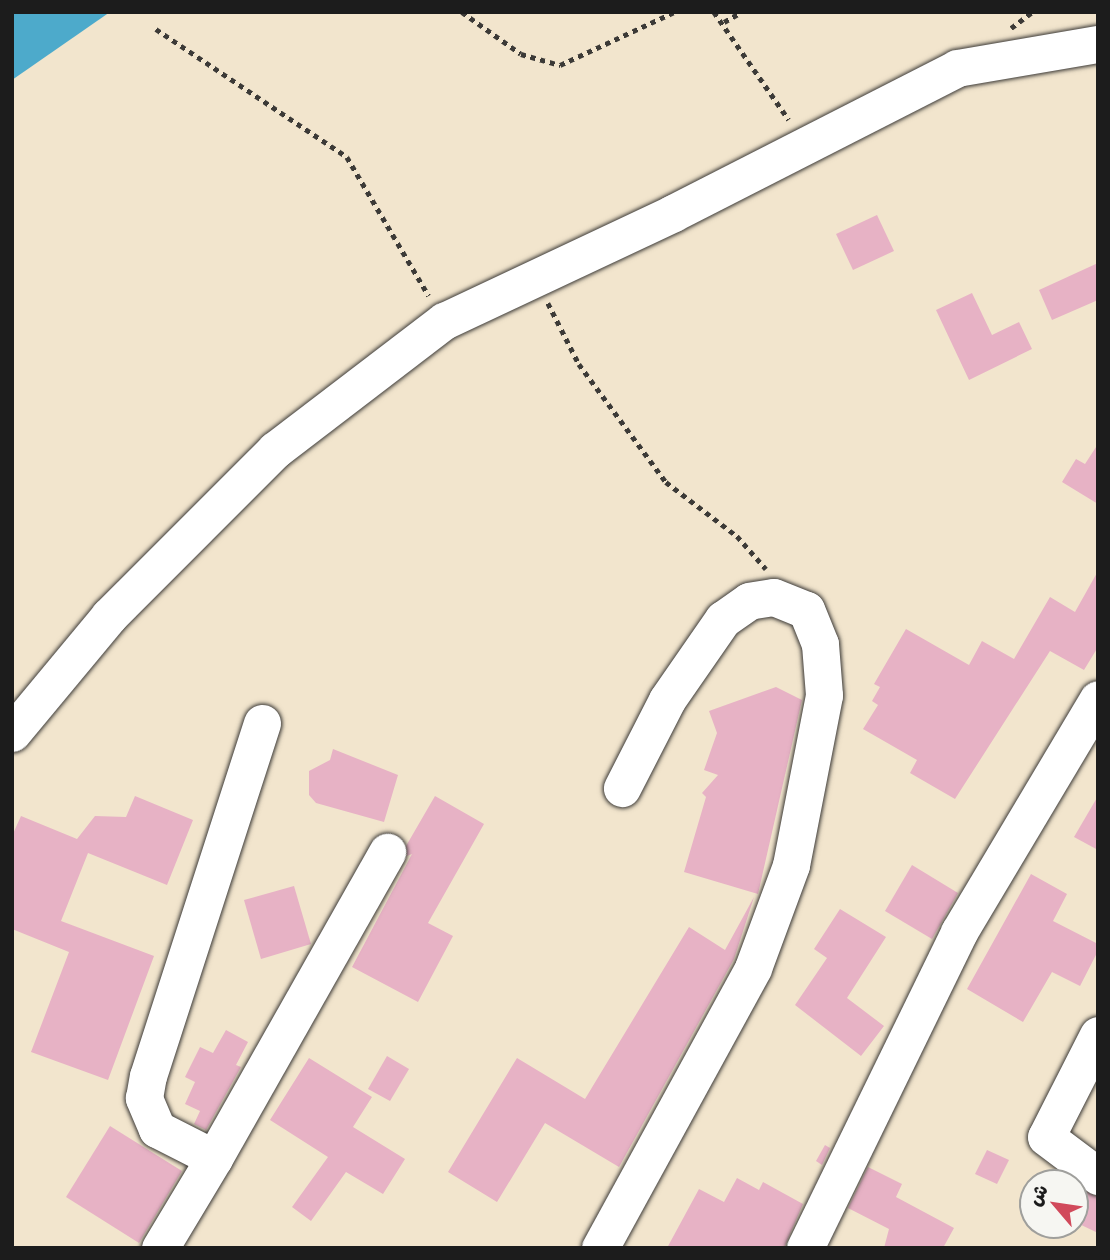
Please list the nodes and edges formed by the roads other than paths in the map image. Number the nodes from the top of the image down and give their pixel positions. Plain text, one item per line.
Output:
1 (1098, 44) edge
2 (1097, 703) edge
3 (262, 723) dead end
4 (12, 733) edge
5 (622, 788) dead end
6 (387, 852) dead end
7 (1098, 1035) edge
8 (214, 1158) junction
9 (1098, 1176) edge
10 (160, 1248) edge
11 (600, 1248) edge
12 (805, 1248) edge

1 - 4 street
2 - 12 street
3 - 8 street
5 - 11 street
6 - 8 street
7 - 9 street
8 - 10 street

